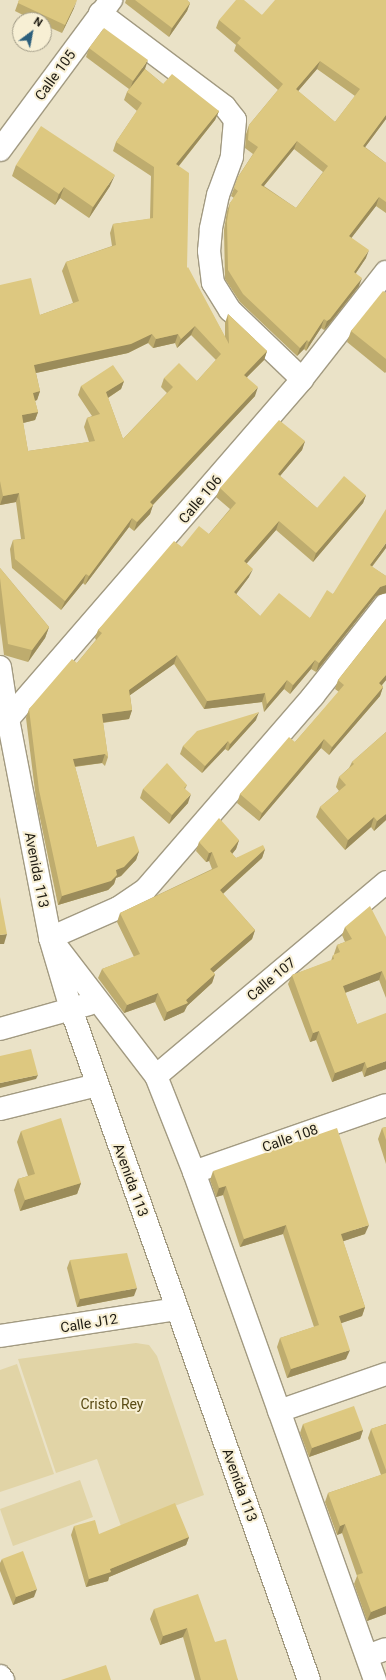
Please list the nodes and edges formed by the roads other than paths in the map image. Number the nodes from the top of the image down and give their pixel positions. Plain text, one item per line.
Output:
1 (106, 7) edge
2 (0, 150) edge
3 (386, 272) edge
4 (302, 378) junction
5 (386, 604) edge
6 (0, 667) edge
7 (8, 719) junction
8 (386, 882) edge
9 (50, 938) junction
10 (98, 1001) junction
11 (71, 1010) junction
12 (0, 1029) edge
13 (156, 1076) junction
14 (97, 1085) junction
15 (386, 1105) edge
16 (0, 1108) edge
17 (194, 1172) junction
18 (177, 1309) junction
19 (0, 1336) edge
20 (386, 1374) edge
21 (280, 1411) junction
22 (376, 1652) edge
23 (0, 1676) edge
24 (3, 1680) edge
25 (309, 1680) edge
26 (375, 1680) edge

1 - 2 street, Calle 105
1 - 4 street
3 - 4 street, Calle 106
4 - 7 street, Calle 106
5 - 9 street
6 - 7 street, Avenida 113
7 - 9 street, Avenida 113
8 - 13 street, Calle 107
9 - 10 street
9 - 11 street, Avenida 113
10 - 11 street
10 - 13 street
11 - 12 street
11 - 14 street, Avenida 113
13 - 17 street
14 - 16 street
14 - 18 street, Avenida 113
15 - 17 street, Calle 108
17 - 21 street
18 - 19 street, Calle J12
18 - 25 street, Avenida 113
20 - 21 street
21 - 22 street
22 - 26 street
23 - 24 street

